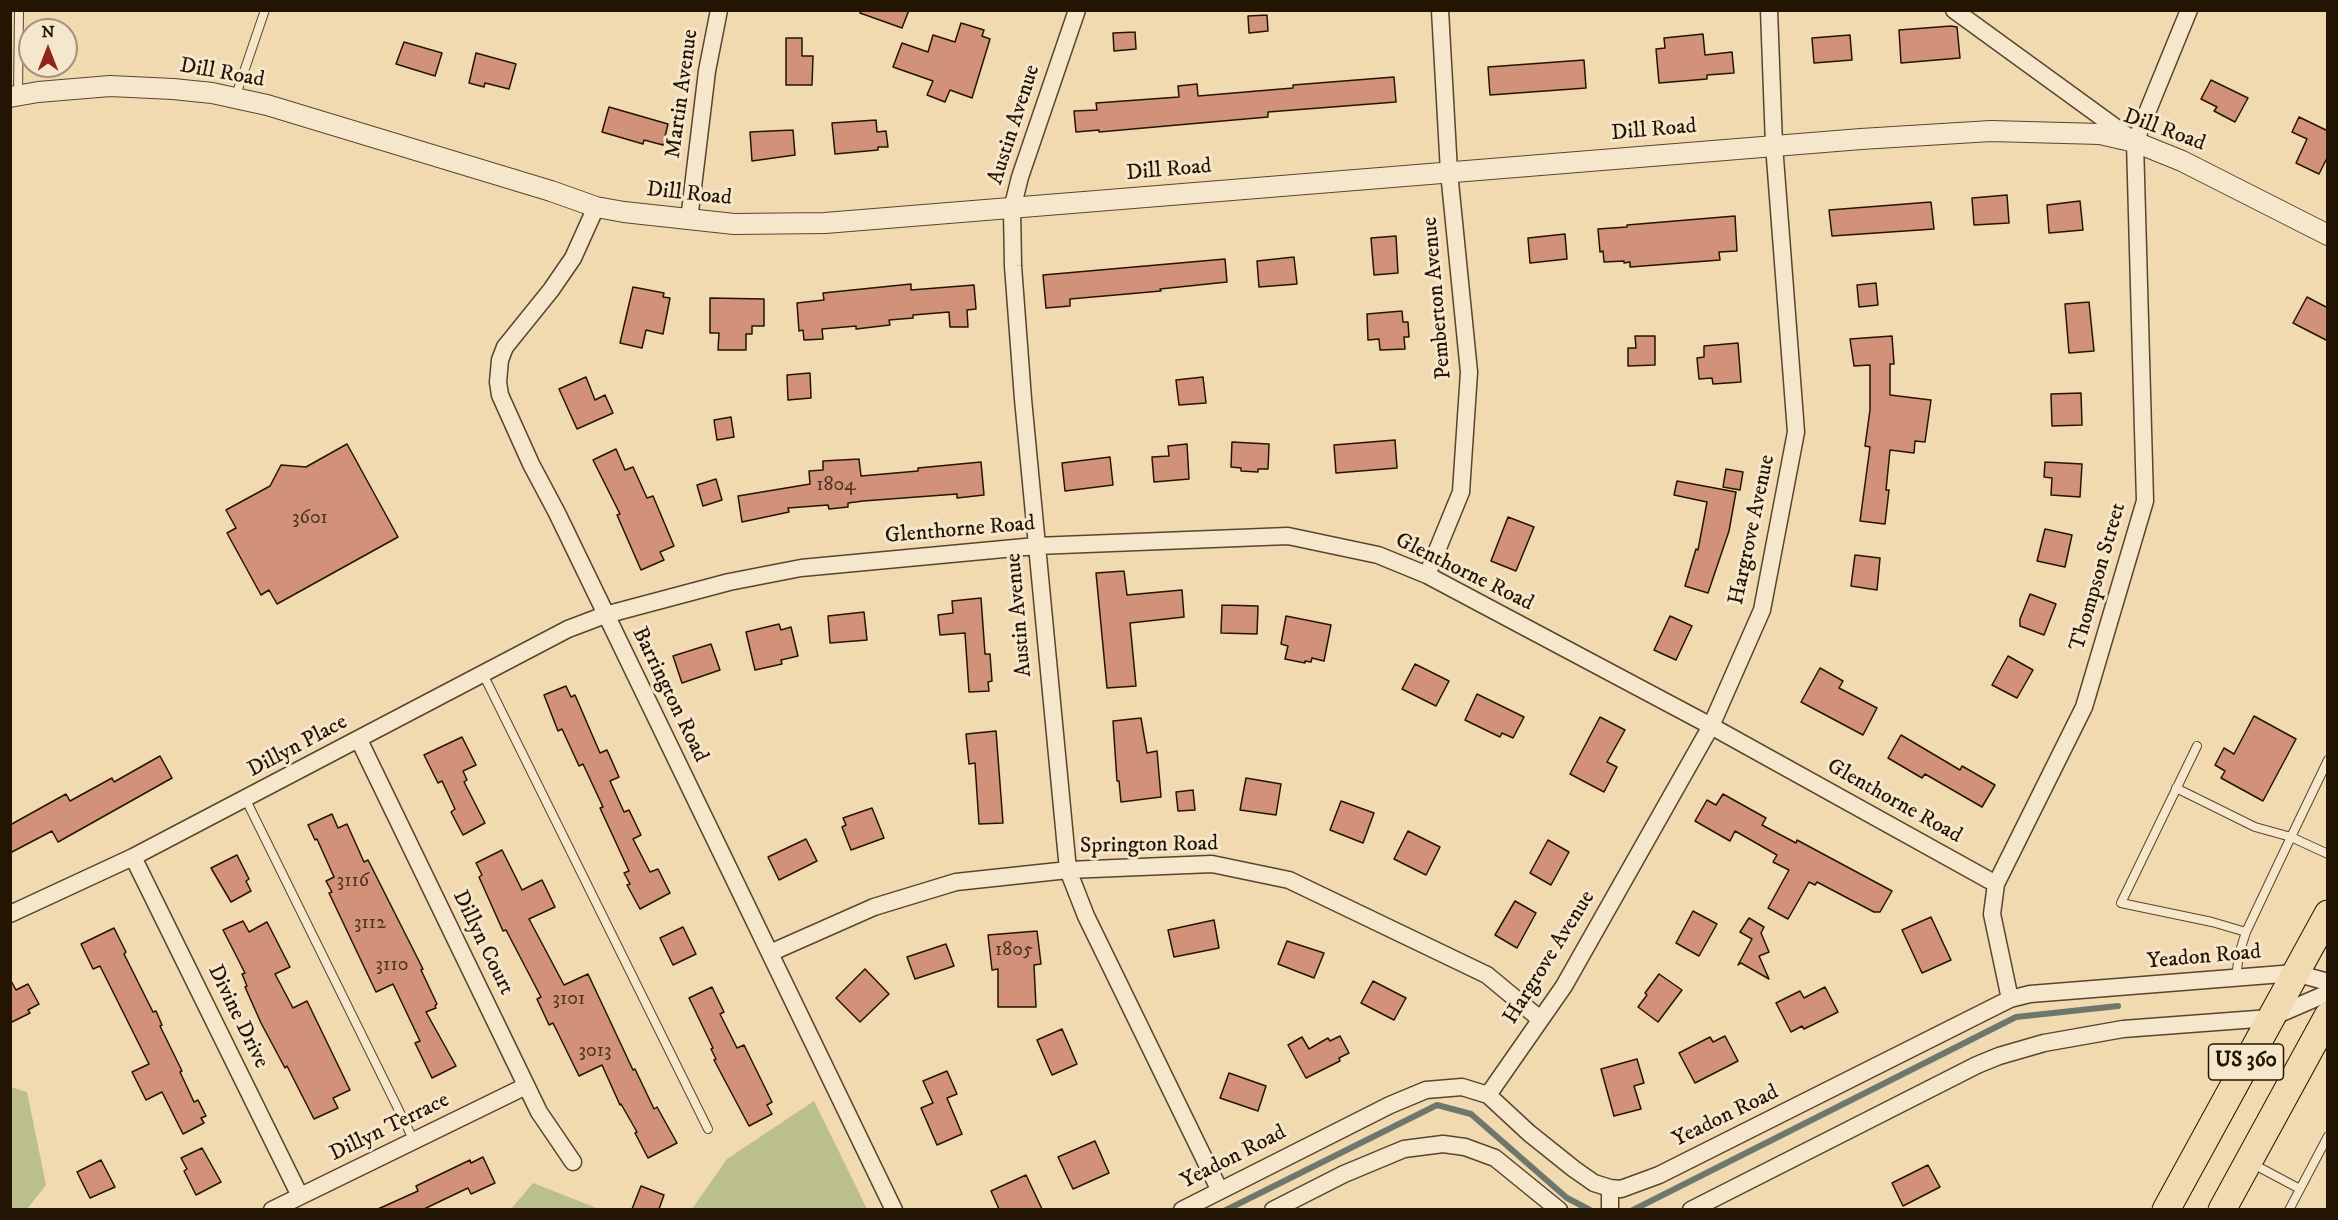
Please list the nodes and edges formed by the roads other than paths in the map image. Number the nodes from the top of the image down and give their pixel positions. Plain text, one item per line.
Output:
1 (19, 10) edge
2 (265, 10) edge
3 (719, 10) edge
4 (1077, 10) edge
5 (1440, 10) edge
6 (1769, 10) edge
7 (1954, 10) edge
8 (2189, 10) edge
9 (14, 96) edge
10 (235, 98) junction
11 (2134, 142) junction
12 (1774, 145) junction
13 (1449, 172) junction
14 (596, 207) junction
15 (1012, 209) junction
16 (690, 220) junction
17 (2328, 235) edge
18 (1036, 546) junction
19 (1427, 575) junction
20 (605, 615) junction
21 (483, 674) junction
22 (1711, 726) junction
23 (359, 740) junction
24 (2197, 746) dead end
25 (2328, 760) edge
26 (2176, 788) junction
27 (246, 800) junction
28 (2290, 837) junction
29 (2328, 854) edge
30 (133, 857) junction
31 (1068, 870) junction
32 (1996, 884) junction
33 (10, 914) edge
34 (2328, 914) edge
35 (2246, 932) junction
36 (770, 953) junction
37 (2295, 973) junction
38 (2236, 978) junction
39 (2328, 982) edge
40 (2328, 993) edge
41 (2010, 999) junction
42 (2328, 1016) edge
43 (2270, 1018) junction
44 (1540, 1019) junction
45 (526, 1086) junction
46 (1488, 1095) junction
47 (708, 1129) dead end
48 (2328, 1136) edge
49 (415, 1141) junction
50 (573, 1162) dead end
51 (2248, 1162) junction
52 (1610, 1188) junction
53 (2300, 1189) junction
54 (1220, 1191) junction
55 (300, 1196) junction
56 (272, 1209) edge
57 (894, 1209) edge
58 (1182, 1209) edge
59 (1273, 1209) edge
60 (1559, 1209) edge
61 (1610, 1209) edge
62 (1691, 1209) edge
63 (2166, 1209) edge
64 (2222, 1209) edge
65 (2289, 1209) edge

1 - 9 lane
2 - 10 lane
3 - 16 street, Martin Avenue
4 - 15 street, Austin Avenue
5 - 13 street, Pemberton Avenue
6 - 12 street, Hargrove Avenue
7 - 11 street
8 - 11 street, Thompson Street
9 - 10 street, Dill Road
10 - 14 street, Dill Road
11 - 12 street, Dill Road
11 - 17 street, Dill Road
11 - 32 street, Thompson Street
12 - 13 street, Dill Road
12 - 22 street, Hargrove Avenue
13 - 15 street, Dill Road
13 - 19 street, Pemberton Avenue
14 - 16 street, Dill Road
14 - 20 street, Barrington Road
15 - 16 street, Dill Road
15 - 18 street, Austin Avenue
18 - 19 street, Glenthorne Road
18 - 20 street, Glenthorne Road
18 - 31 street, Austin Avenue
19 - 22 street, Glenthorne Road
20 - 21 street, Dillyn Place
20 - 36 street, Barrington Road
21 - 23 street, Dillyn Place
21 - 47 lane
22 - 32 street, Glenthorne Road
22 - 44 street, Hargrove Avenue
23 - 27 street, Dillyn Place
23 - 45 street, Dillyn Court
24 - 26 lane
25 - 28 lane
26 - 28 lane
26 - 35 lane
27 - 30 street, Dillyn Place
27 - 49 lane
28 - 29 lane
28 - 35 lane
30 - 33 street, Dillyn Place
30 - 55 street, Divine Drive
31 - 36 street, Springton Road
31 - 44 street, Springton Road
31 - 54 street, Austin Avenue
32 - 41 street, Thompson Street
34 - 37 highway, US 360
35 - 38 lane
36 - 57 street, Barrington Road
37 - 38 street, Yeadon Road
37 - 39 street, Yeadon Road
37 - 43 highway, US 360
38 - 41 street, Yeadon Road
40 - 43 street
41 - 52 street, Yeadon Road
42 - 51 highway, US 360
43 - 62 street
43 - 63 highway, US 360
44 - 46 street, Hargrove Avenue
45 - 49 street, Dillyn Terrace
45 - 50 street, Dillyn Court
46 - 52 street, Yeadon Road
46 - 54 street, Yeadon Road
48 - 53 lane
49 - 55 street, Dillyn Terrace
51 - 53 lane
51 - 64 highway, US 360
52 - 61 street
53 - 65 lane
54 - 58 street, Yeadon Road
55 - 56 street, Dillyn Terrace
59 - 60 street

